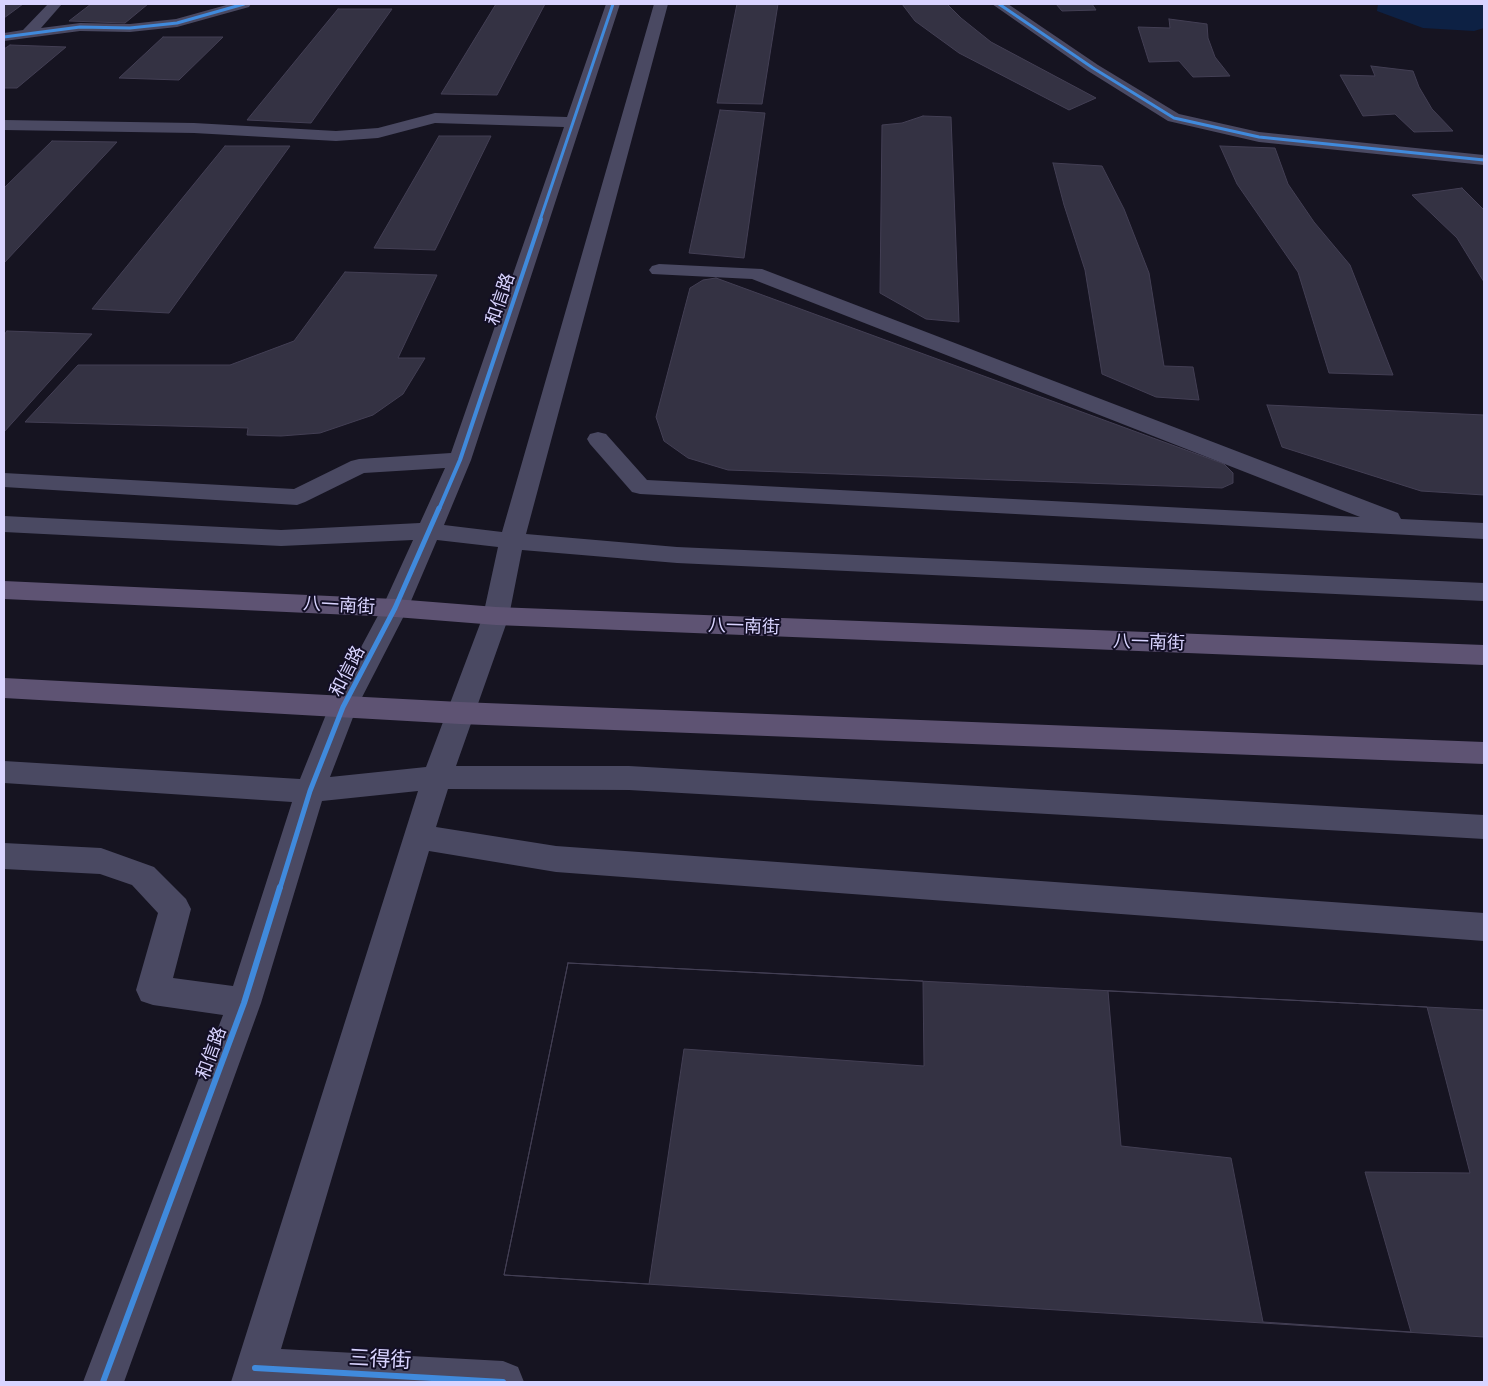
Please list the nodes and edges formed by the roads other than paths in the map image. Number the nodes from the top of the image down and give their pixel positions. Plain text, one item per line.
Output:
1 (55, 4) edge
2 (187, 4) edge
3 (244, 4) edge
4 (613, 4) edge
5 (661, 4) edge
6 (999, 4) edge
7 (163, 24) junction
8 (28, 33) junction
9 (4, 37) edge
10 (574, 122) junction
11 (4, 125) edge
12 (1484, 160) edge
13 (659, 270) dead end
14 (598, 439) dead end
15 (460, 460) junction
16 (4, 480) edge
17 (4, 524) edge
18 (1412, 528) junction
19 (430, 531) junction
20 (1484, 531) edge
21 (512, 541) junction
22 (4, 590) edge
23 (1484, 592) edge
24 (395, 608) junction
25 (496, 616) junction
26 (1484, 655) edge
27 (4, 688) edge
28 (344, 707) junction
29 (460, 713) junction
30 (1484, 753) edge
31 (4, 772) edge
32 (437, 777) junction
33 (310, 791) junction
34 (1484, 827) edge
35 (418, 837) junction
36 (4, 856) edge
37 (1484, 927) edge
38 (244, 1003) junction
39 (253, 1375) edge
40 (104, 1382) edge
41 (504, 1382) edge

1 - 8 street
2 - 7 street
3 - 7 street
4 - 10 street, 和信路
5 - 21 street
6 - 12 street
7 - 8 street
8 - 9 street
10 - 11 street
10 - 15 street, 和信路
13 - 18 street
14 - 18 street
15 - 16 street
15 - 19 street, 和信路
17 - 19 street
18 - 20 street
19 - 21 street
19 - 24 street, 和信路
21 - 23 street
21 - 25 street
22 - 24 main road, 八一南街
24 - 25 main road, 八一南街
24 - 28 street, 和信路
25 - 26 main road, 八一南街
25 - 29 street
27 - 28 main road
28 - 29 main road
28 - 33 street, 和信路
29 - 30 main road
29 - 32 street
31 - 33 street
32 - 33 street
32 - 34 street
32 - 35 street
33 - 38 street, 和信路
35 - 37 street
35 - 39 street
36 - 38 street
38 - 40 street, 和信路
39 - 41 street, 三得街

